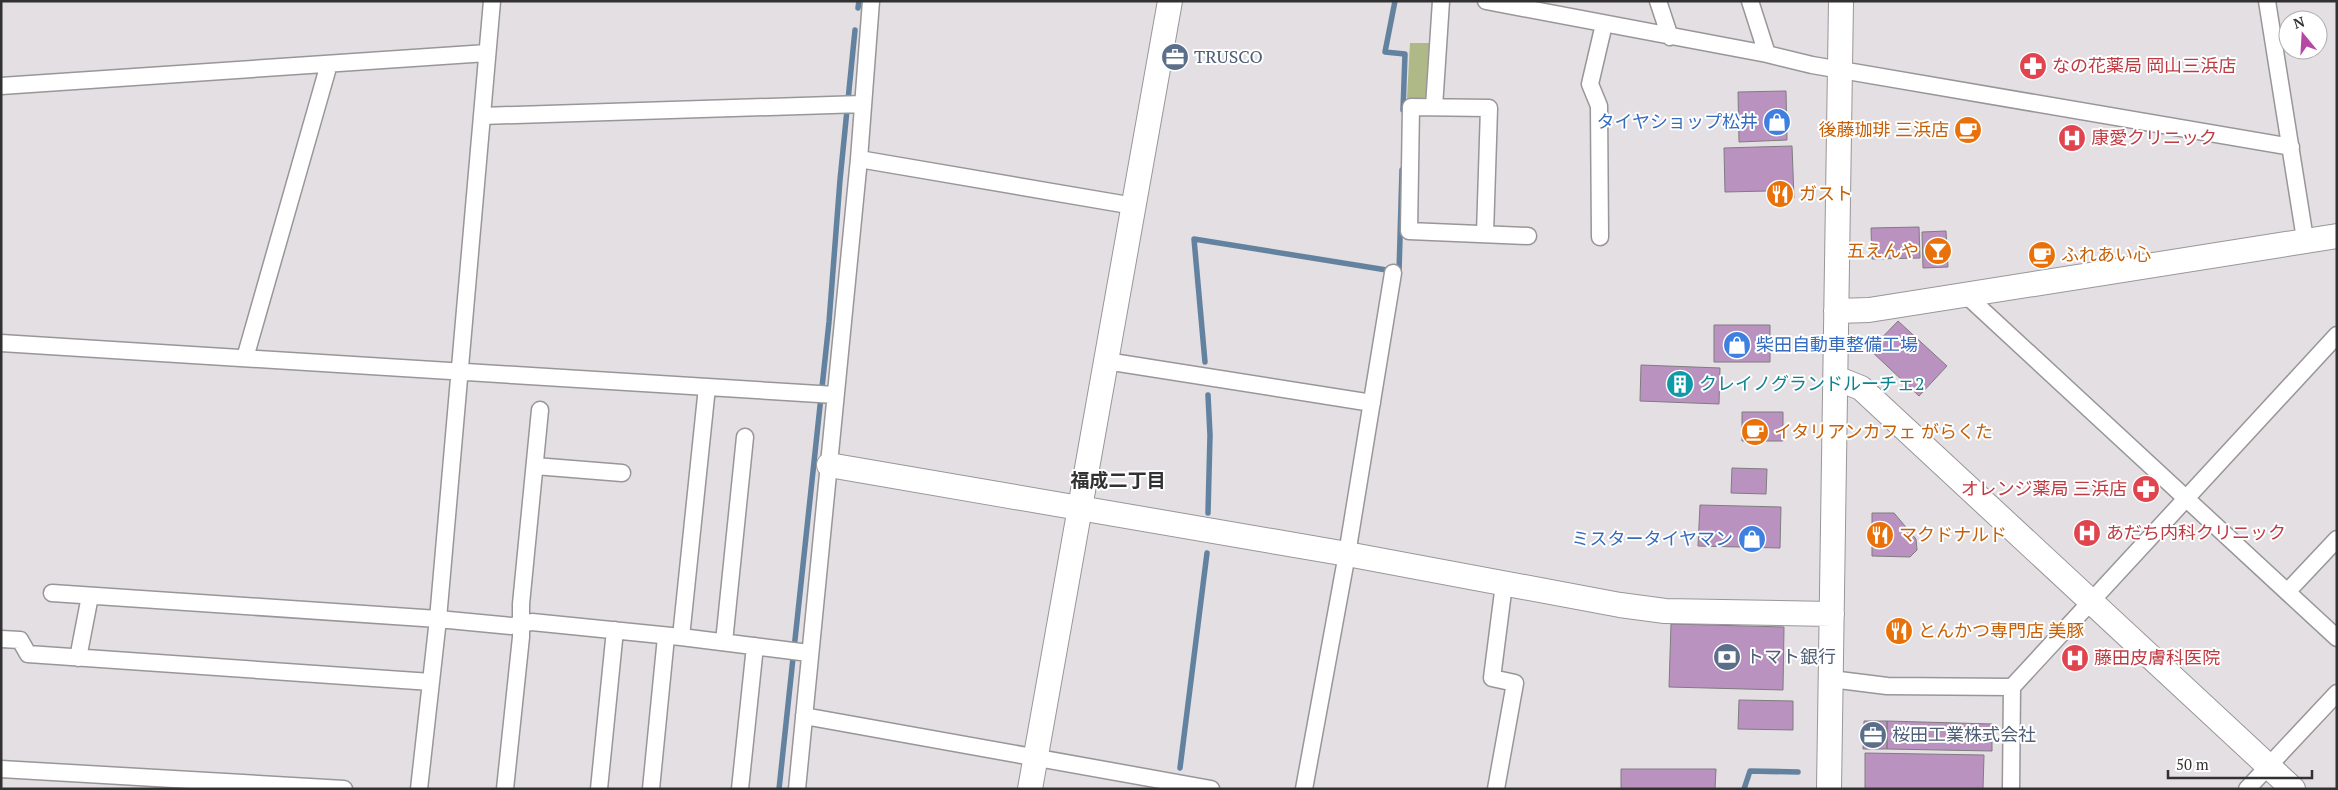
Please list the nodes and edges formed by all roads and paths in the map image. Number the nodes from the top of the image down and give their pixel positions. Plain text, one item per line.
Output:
1 (492, 1) edge
2 (871, 1) edge
3 (1170, 1) edge
4 (1441, 1) edge
5 (1486, 1) edge
6 (1658, 1) edge
7 (1750, 1) edge
8 (1842, 1) edge
9 (2267, 1) edge
10 (1563, 9) edge
11 (1604, 24) junction
12 (1670, 37) junction
13 (487, 53) junction
14 (1767, 54) junction
15 (329, 64) junction
16 (1840, 68) junction
17 (1, 86) edge
18 (853, 104) junction
19 (1434, 107) junction
20 (482, 116) junction
21 (2291, 147) junction
22 (859, 160) junction
23 (1134, 206) junction
24 (1485, 234) junction
25 (1528, 236) dead end
26 (2337, 236) edge
27 (1600, 237) dead end
28 (2305, 239) junction
29 (1393, 274) dead end
30 (1966, 294) junction
31 (1836, 311) junction
32 (2337, 335) edge
33 (1, 342) edge
34 (245, 358) junction
35 (1106, 361) junction
36 (460, 371) junction
37 (1836, 378) junction
38 (707, 387) junction
39 (826, 394) junction
40 (1372, 403) junction
41 (540, 410) dead end
42 (745, 437) dead end
43 (829, 465) junction
44 (535, 466) junction
45 (622, 473) dead end
46 (2185, 498) junction
47 (1079, 509) junction
48 (2337, 539) edge
49 (1347, 554) junction
50 (1504, 584) junction
51 (2287, 592) junction
52 (52, 593) dead end
53 (90, 596) junction
54 (2092, 601) junction
55 (1832, 614) junction
56 (438, 619) junction
57 (521, 623) junction
58 (615, 630) junction
59 (673, 637) junction
60 (2337, 638) edge
61 (1, 639) edge
62 (724, 642) junction
63 (755, 646) junction
64 (799, 652) junction
65 (78, 658) junction
66 (1831, 680) junction
67 (431, 682) junction
68 (2012, 687) junction
69 (2337, 693) edge
70 (804, 716) junction
71 (1035, 757) junction
72 (2268, 765) junction
73 (1, 769) edge
74 (118, 782) edge
75 (275, 787) edge
76 (344, 789) edge
77 (419, 789) edge
78 (505, 789) edge
79 (598, 789) edge
80 (651, 789) edge
81 (740, 789) edge
82 (797, 789) edge
83 (1030, 789) edge
84 (1211, 789) edge
85 (1304, 789) edge
86 (1496, 789) edge
87 (1828, 789) edge
88 (2011, 789) edge
89 (2246, 789) edge
90 (2293, 789) edge

1 - 13 street
2 - 18 street
3 - 23 street
4 - 19 street
5 - 10 street
6 - 12 street
7 - 14 street
8 - 16 street
9 - 21 street
10 - 11 street
11 - 12 street
11 - 27 street
12 - 14 street
13 - 15 street
13 - 20 street
14 - 16 street
15 - 17 street
15 - 34 street
16 - 21 street
16 - 31 street
18 - 20 street
18 - 22 street
19 - 24 street
19 - 24 street
20 - 36 street
21 - 28 street
22 - 23 street
22 - 39 street
23 - 35 street
24 - 25 street
26 - 28 street
28 - 30 street
29 - 40 street
30 - 31 street
30 - 46 street
31 - 37 street
32 - 46 street
33 - 34 street
34 - 36 street
35 - 40 street
35 - 47 street
36 - 38 street
36 - 56 street
37 - 54 street
37 - 55 street
38 - 39 street
38 - 59 street
39 - 43 street
40 - 49 street
41 - 44 street
42 - 62 street
43 - 47 street
43 - 64 street
44 - 45 street
44 - 57 street
46 - 51 street
46 - 54 street
47 - 49 street
47 - 71 street
48 - 51 street
49 - 50 street
49 - 85 street
50 - 55 street
50 - 86 street
51 - 60 street
52 - 53 street
53 - 56 street
53 - 65 street
54 - 68 street
54 - 72 street
55 - 66 street
56 - 57 street
56 - 67 street
57 - 58 street
57 - 78 street
58 - 59 street
58 - 79 street
59 - 62 street
59 - 80 street
61 - 65 street
62 - 63 street
63 - 64 street
63 - 81 street
64 - 70 street
65 - 67 street
66 - 68 street
66 - 87 street
67 - 77 street
68 - 88 street
69 - 72 street
70 - 71 street
70 - 82 street
71 - 83 street
71 - 84 street
72 - 89 street
72 - 90 street
73 - 74 street
74 - 75 street
75 - 76 street

